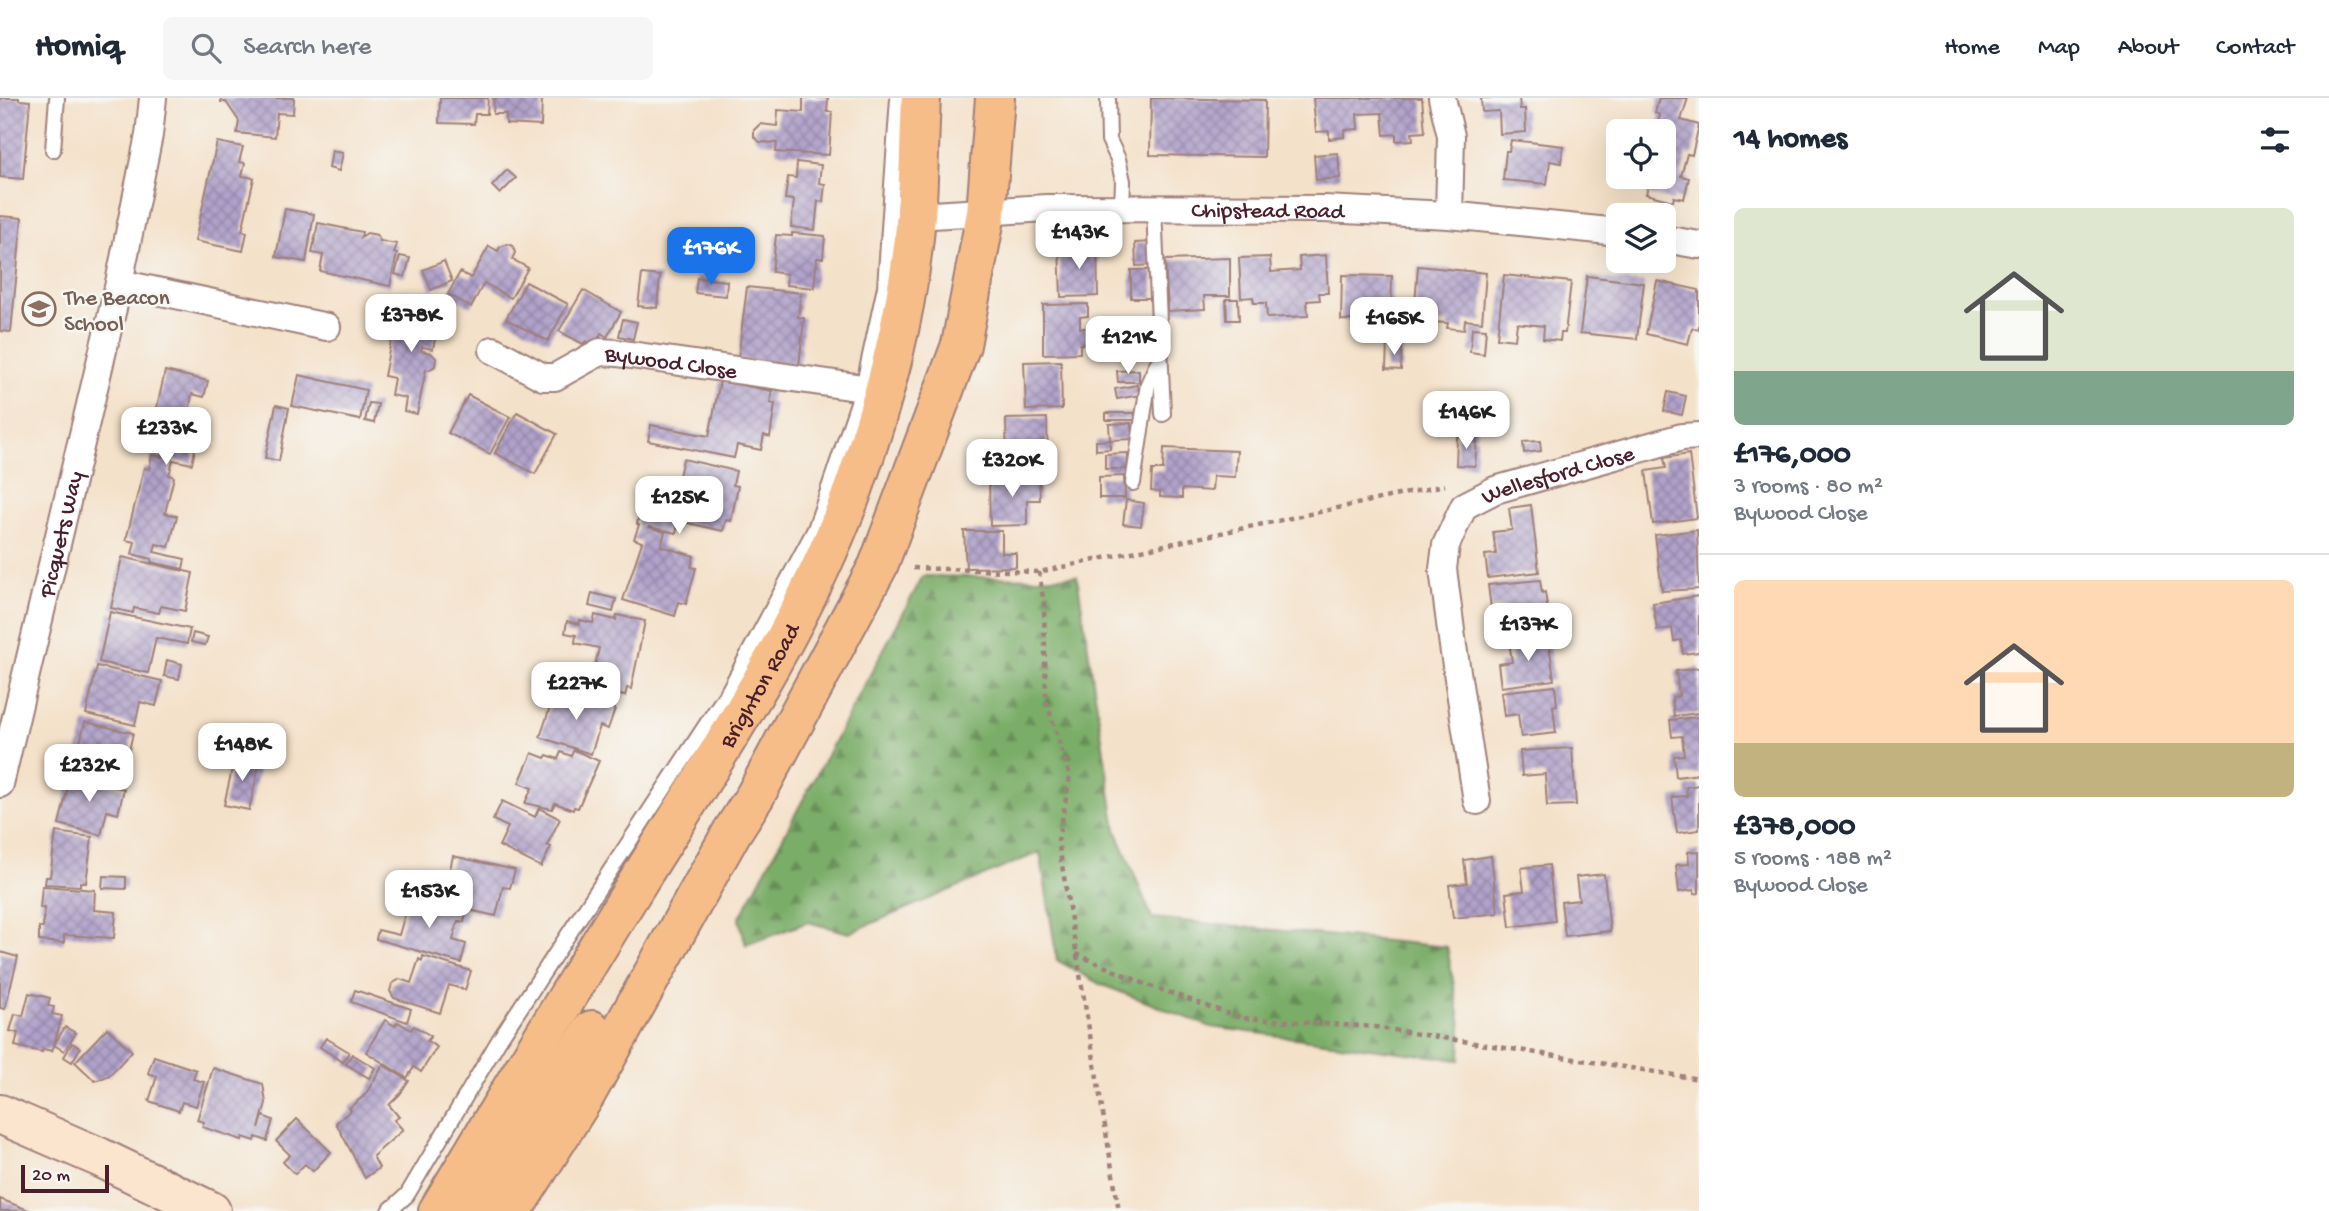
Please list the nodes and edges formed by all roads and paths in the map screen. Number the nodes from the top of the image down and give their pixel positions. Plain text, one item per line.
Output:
1 (57, 98) edge
2 (153, 98) edge
3 (898, 98) edge
4 (921, 98) edge
5 (995, 98) edge
6 (1108, 98) edge
7 (1442, 98) edge
8 (52, 150) dead end
9 (1122, 208) junction
10 (1154, 208) junction
11 (986, 213) junction
12 (1449, 215) junction
13 (916, 216) junction
14 (1606, 231) edge
15 (1676, 241) edge
16 (1699, 245) edge
17 (119, 283) junction
18 (327, 327) dead end
19 (493, 350) dead end
20 (1159, 361) junction
21 (863, 388) junction
22 (1163, 414) dead end
23 (1699, 436) edge
24 (1133, 482) dead end
25 (1495, 490) junction
26 (878, 566) junction
27 (1039, 572) junction
28 (0, 784) edge
29 (1477, 801) dead end
30 (732, 832) junction
31 (1076, 954) junction
32 (1699, 1079) edge
33 (0, 1114) edge
34 (427, 1198) edge
35 (211, 1211) edge
36 (388, 1211) edge
37 (478, 1211) edge
38 (512, 1211) edge
39 (1119, 1211) edge

1 - 8 lane
2 - 17 street, Picquets Way
3 - 21 lane
4 - 13 highway, Brighton Road
5 - 11 highway
6 - 9 lane
7 - 12 street
9 - 10 street, Chipstead Road
9 - 11 street, Chipstead Road
10 - 12 street, Chipstead Road
10 - 20 lane
11 - 13 street, Chipstead Road
11 - 26 highway
12 - 14 street, Chipstead Road
13 - 34 highway, Brighton Road
15 - 16 street
17 - 18 street
17 - 28 street, Picquets Way
19 - 21 street, Bywood Close
20 - 22 lane
20 - 24 lane
21 - 34 lane
23 - 25 street, Wellesford Close
25 - 27 path
25 - 29 street, Wellesford Close
26 - 27 path
26 - 30 highway
27 - 31 path
30 - 37 highway
30 - 38 highway
31 - 32 path
31 - 39 path
33 - 35 main road
34 - 36 lane

